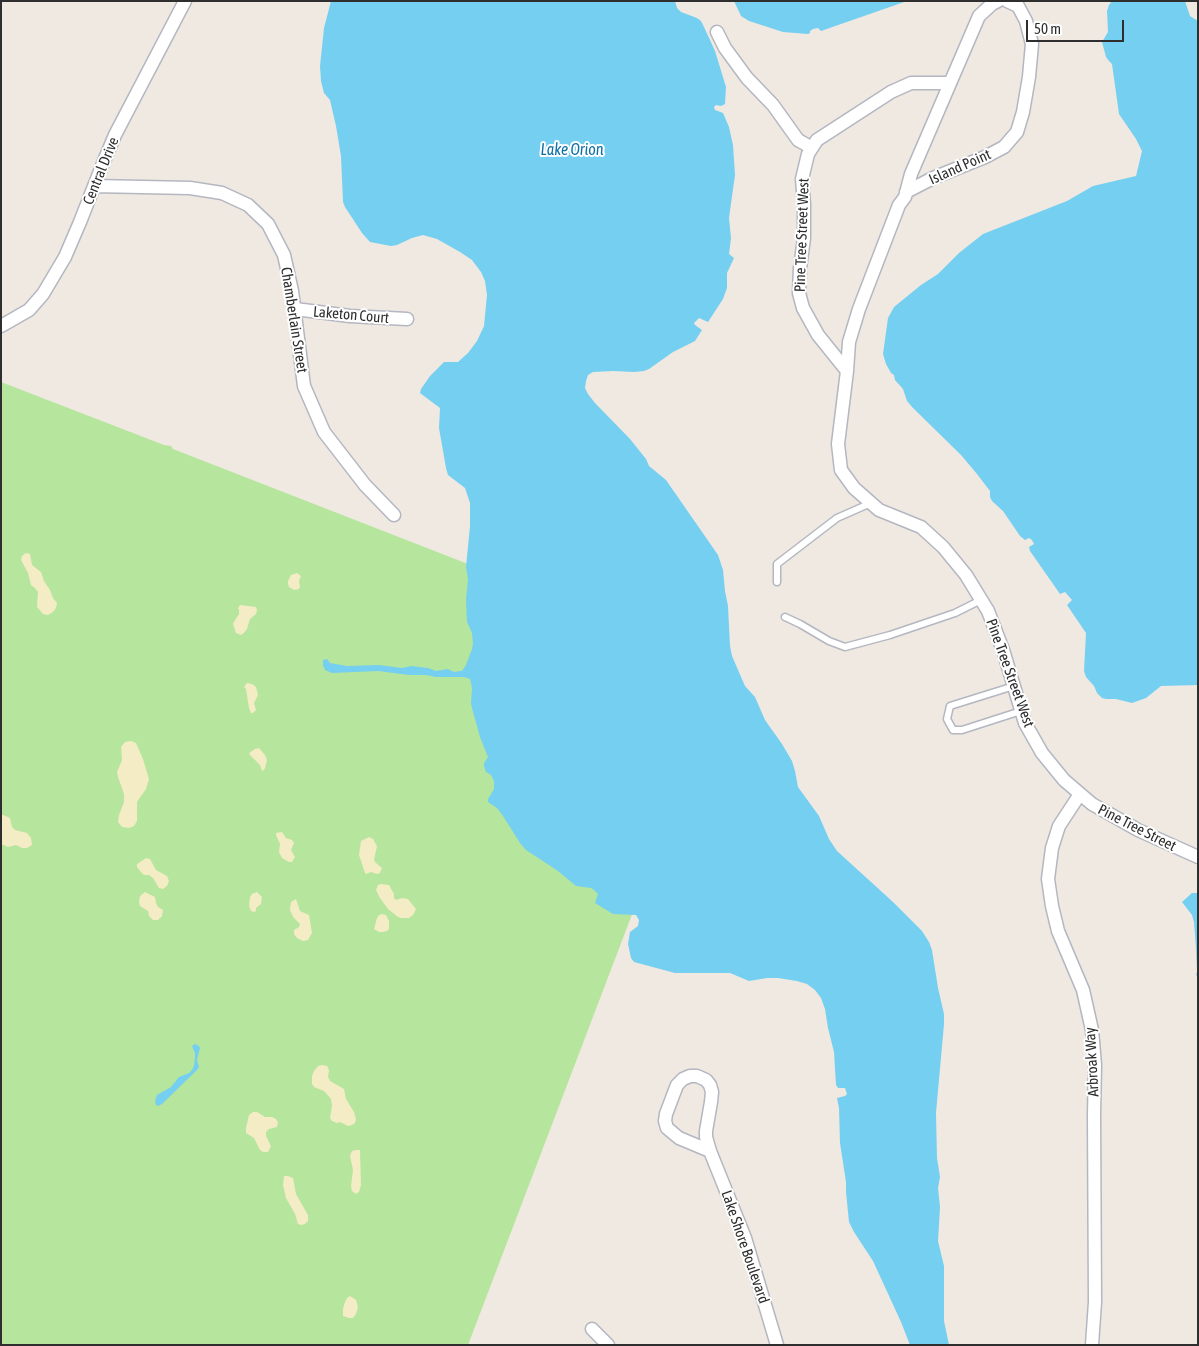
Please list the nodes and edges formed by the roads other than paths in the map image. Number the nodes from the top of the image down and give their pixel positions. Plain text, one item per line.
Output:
1 (184, 1) edge
2 (998, 1) edge
3 (1007, 1) edge
4 (717, 32) dead end
5 (949, 83) junction
6 (812, 148) junction
7 (94, 186) junction
8 (906, 192) junction
9 (295, 309) junction
10 (406, 319) dead end
11 (1, 326) edge
12 (847, 371) junction
13 (871, 503) junction
14 (394, 515) dead end
15 (777, 582) dead end
16 (981, 600) junction
17 (785, 618) dead end
18 (1014, 686) junction
19 (1021, 711) junction
20 (1080, 794) junction
21 (1198, 857) edge
22 (710, 1151) junction
23 (592, 1329) dead end
24 (608, 1345) edge
25 (777, 1345) edge
26 (1092, 1345) edge

1 - 7 street, Central Drive
2 - 5 street, Island Point
3 - 8 street, Island Point
4 - 6 street
5 - 6 street, Pine Tree Street West
5 - 8 street, Island Point
6 - 12 street, Pine Tree Street West
7 - 9 street, Chamberlain Street
7 - 11 street, Central Drive
8 - 12 street, Island Point
9 - 10 street, Laketon Court
9 - 14 street, Chamberlain Street
12 - 13 street, Pine Tree Street West
13 - 15 lane
13 - 16 street, Pine Tree Street West
16 - 17 lane
16 - 18 street, Pine Tree Street West
18 - 19 street, Pine Tree Street West
18 - 19 lane
19 - 20 street, Pine Tree Street West
20 - 21 street, Pine Tree Street
20 - 26 street, Arbroak Way
22 - 22 street, Lake Shore Boulevard
22 - 25 street, Lake Shore Boulevard
23 - 24 street

